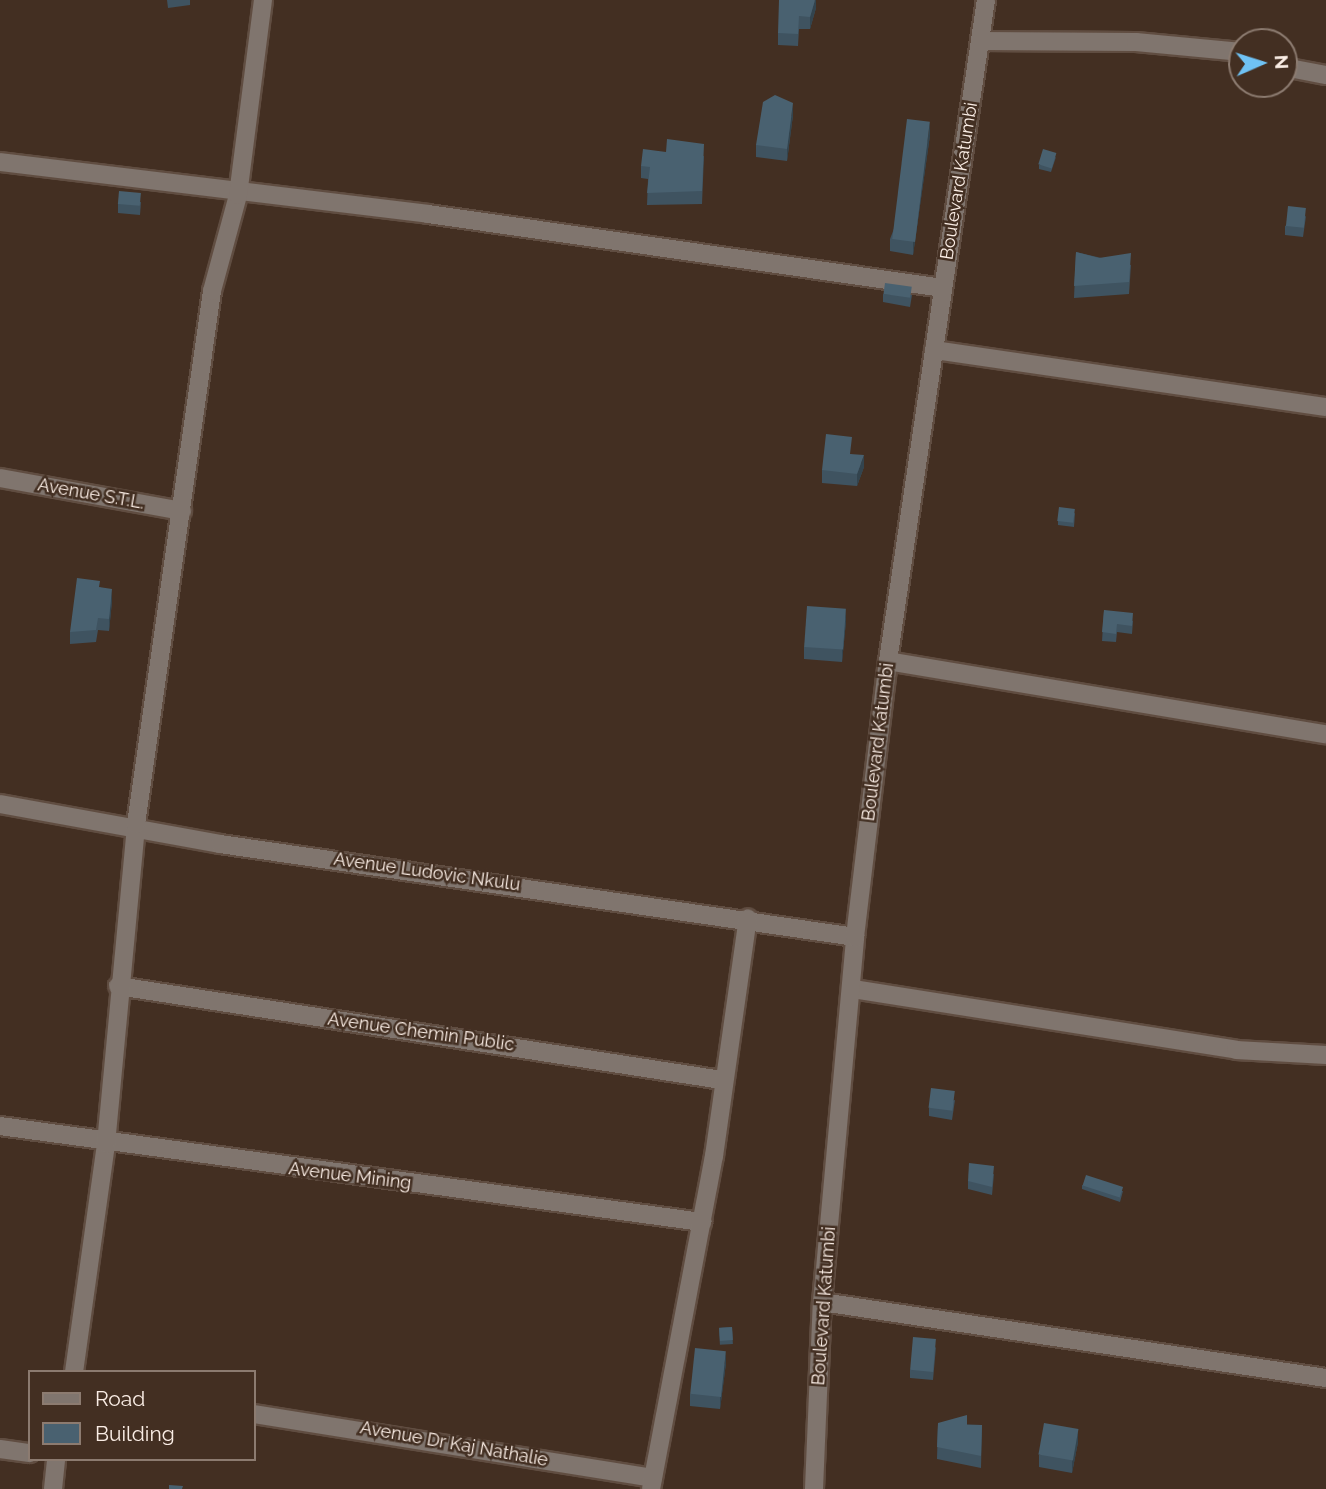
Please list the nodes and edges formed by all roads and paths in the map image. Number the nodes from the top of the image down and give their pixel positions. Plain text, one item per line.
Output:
1 (263, 0) edge
2 (986, 0) edge
3 (980, 41) junction
4 (1228, 50) edge
5 (1298, 70) edge
6 (1326, 75) edge
7 (0, 162) edge
8 (238, 195) junction
9 (943, 288) junction
10 (934, 350) junction
11 (1326, 407) edge
12 (0, 478) edge
13 (182, 511) junction
14 (888, 661) junction
15 (1326, 734) edge
16 (0, 804) edge
17 (136, 824) junction
18 (748, 918) junction
19 (855, 937) junction
20 (118, 986) junction
21 (853, 989) junction
22 (1326, 1055) edge
23 (722, 1080) junction
24 (0, 1126) edge
25 (106, 1144) junction
26 (702, 1222) junction
27 (821, 1302) junction
28 (74, 1370) edge
29 (1326, 1378) edge
30 (256, 1414) edge
31 (0, 1449) edge
32 (28, 1453) edge
33 (56, 1461) edge
34 (652, 1484) edge
35 (53, 1489) edge
36 (814, 1489) edge

1 - 8 street
2 - 3 street, Boulevard Katumbi
3 - 4 street
3 - 9 street, Boulevard Katumbi
5 - 6 street
7 - 8 street
8 - 9 street
8 - 13 street
9 - 10 street, Boulevard Katumbi
10 - 11 street
10 - 14 street, Boulevard Katumbi
12 - 13 street, Avenue S.T.L.
13 - 17 street
14 - 15 street
14 - 19 street, Boulevard Katumbi
16 - 17 street, Avenue Ludovic Nkulu
17 - 18 street, Avenue Ludovic Nkulu
17 - 20 street
18 - 19 street, Avenue Ludovic Nkulu
18 - 23 street
19 - 21 street, Boulevard Katumbi
20 - 23 street, Avenue Chemin Public
20 - 25 street
21 - 22 street
21 - 27 street, Boulevard Katumbi
23 - 26 street
24 - 25 street, Avenue Mining
25 - 26 street, Avenue Mining
25 - 28 street
26 - 34 street
27 - 29 street
27 - 36 street, Boulevard Katumbi
30 - 34 street, Avenue Dr Kaj Nathalie
31 - 32 street
33 - 35 street

